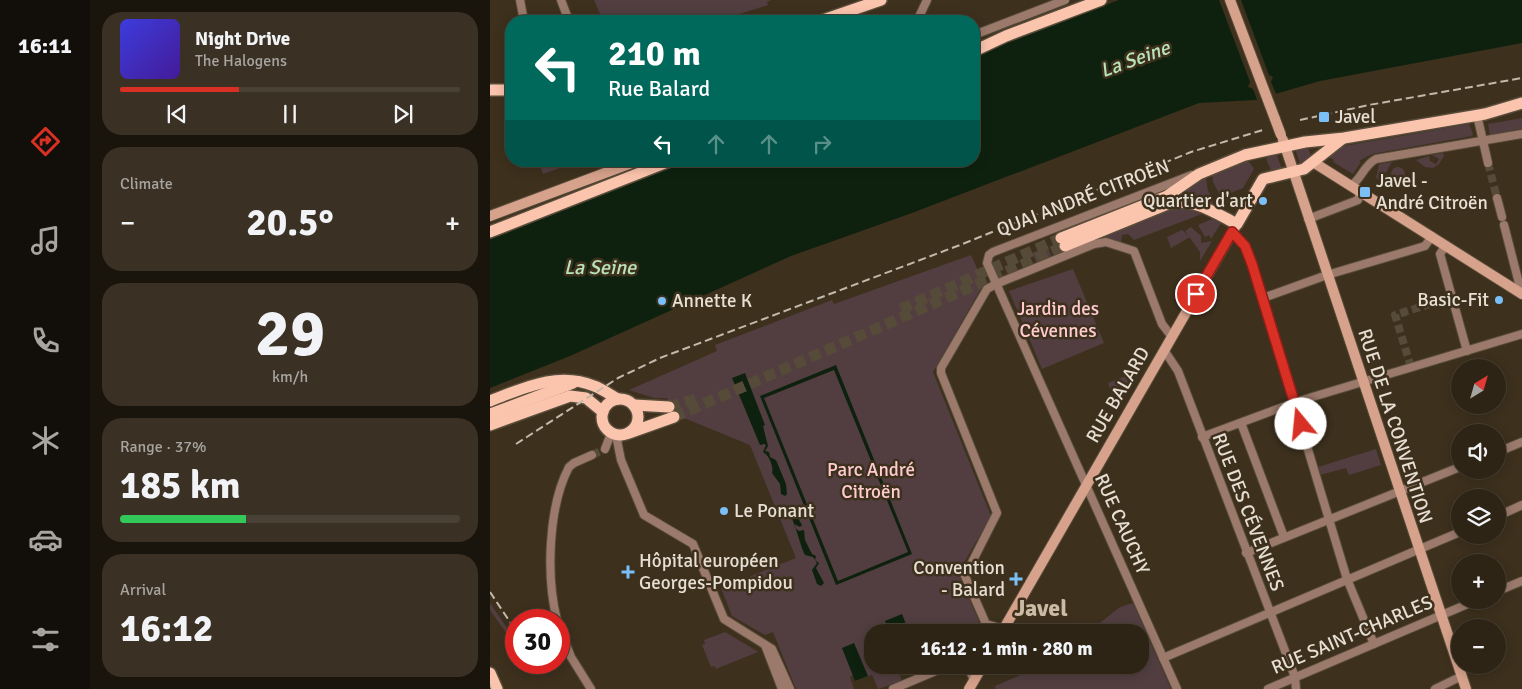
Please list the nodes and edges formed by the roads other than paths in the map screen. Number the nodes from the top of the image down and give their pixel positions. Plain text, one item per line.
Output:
1 (520, 0) edge
2 (561, 0) edge
3 (881, 0) edge
4 (927, 0) edge
5 (1065, 0) edge
6 (1101, 0) edge
7 (1230, 0) edge
8 (523, 15) edge
9 (567, 15) edge
10 (837, 15) edge
11 (920, 15) edge
12 (980, 33) edge
13 (991, 43) junction
14 (980, 45) edge
15 (980, 48) edge
16 (490, 90) edge
17 (505, 90) edge
18 (1522, 104) edge
19 (1477, 115) junction
20 (1522, 134) edge
21 (1344, 138) junction
22 (1282, 140) junction
23 (1483, 140) junction
24 (1305, 142) junction
25 (1313, 162) junction
26 (1488, 163) tunnel mouth
27 (621, 167) edge
28 (655, 167) edge
29 (1293, 173) junction
30 (1198, 174) junction
31 (1266, 178) joint
32 (1355, 183) junction
33 (1362, 192) junction
34 (1497, 198) tunnel mouth
35 (490, 216) edge
36 (1308, 219) junction
37 (1235, 228) junction
38 (490, 232) edge
39 (1432, 236) junction
40 (1446, 245) junction
41 (987, 263) joint
42 (1326, 275) junction
43 (996, 284) junction
44 (1522, 295) edge
45 (1264, 298) junction
46 (1522, 334) edge
47 (1172, 336) junction
48 (1164, 350) junction
49 (1467, 351) junction
50 (574, 382) junction
51 (1362, 382) junction
52 (565, 397) junction
53 (618, 400) junction
54 (490, 401) edge
55 (1294, 403) junction
56 (634, 405) junction
57 (603, 412) junction
58 (490, 414) edge
59 (1241, 423) junction
60 (490, 425) edge
61 (606, 428) junction
62 (490, 432) edge
63 (623, 436) junction
64 (1202, 437) junction
65 (1522, 442) edge
66 (1506, 449) edge
67 (592, 455) tunnel mouth
68 (1451, 471) edge
69 (1086, 484) junction
70 (1399, 492) junction
71 (1522, 506) edge
72 (1506, 513) edge
73 (1330, 520) junction
74 (1451, 536) edge
75 (1284, 537) junction
76 (1418, 549) junction
77 (1246, 553) junction
78 (1347, 579) junction
79 (1522, 581) edge
80 (1506, 588) edge
81 (556, 609) edge
82 (1457, 609) edge
83 (1269, 611) junction
84 (1442, 616) junction
85 (986, 624) edge
86 (1007, 624) edge
87 (1374, 644) junction
88 (765, 645) junction
89 (570, 654) edge
90 (1163, 658) junction
91 (490, 673) edge
92 (929, 674) edge
93 (978, 674) edge
94 (1462, 676) junction
95 (1295, 677) junction
96 (972, 685) edge
97 (497, 689) edge
98 (591, 689) edge
99 (782, 689) edge
100 (790, 689) edge
101 (893, 689) edge
102 (1177, 689) edge
103 (1268, 689) edge
104 (1296, 689) edge
105 (1435, 689) edge
106 (1466, 689) edge

1 - 8 street
2 - 9 street
3 - 10 main road
4 - 11 street
5 - 12 street
6 - 13 main road
7 - 22 main road, RUE DE LA CONVENTION, bridge
13 - 14 main road
13 - 15 main road
16 - 17 main road
18 - 19 main road, QUAI ANDRÉ CITROËN
19 - 21 main road, QUAI ANDRÉ CITROËN
19 - 23 street
20 - 23 street
21 - 24 main road, QUAI ANDRÉ CITROËN
21 - 25 main road, QUAI ANDRÉ CITROËN
22 - 24 main road, QUAI ANDRÉ CITROËN
22 - 29 main road, RUE DE LA CONVENTION
22 - 30 main road, QUAI ANDRÉ CITROËN
23 - 26 street
23 - 32 street
24 - 25 main road
25 - 29 main road, QUAI ANDRÉ CITROËN
25 - 32 main road
27 - 35 main road
28 - 38 main road
29 - 31 main road, QUAI ANDRÉ CITROËN
29 - 36 main road, RUE DE LA CONVENTION
30 - 37 main road, QUAI ANDRÉ CITROËN
30 - 41 street, QUAI ANDRÉ CITROËN
31 - 37 main road, RUE BALARD
32 - 33 main road
33 - 36 street
33 - 39 main road
34 - 44 street
36 - 42 main road, RUE DE LA CONVENTION
37 - 45 street
37 - 47 main road, RUE BALARD
39 - 40 main road
39 - 42 street
40 - 44 main road
40 - 49 street
41 - 43 street, RUE CAUCHY
42 - 45 street
42 - 51 main road, RUE DE LA CONVENTION
43 - 47 street
43 - 69 street, RUE CAUCHY
43 - 85 street
45 - 55 street
46 - 49 street
47 - 48 main road, RUE BALARD
48 - 64 street, RUE DES CÉVENNES
48 - 69 main road, RUE BALARD
49 - 51 street
50 - 53 main road
50 - 54 main road
50 - 58 main road
51 - 55 street
51 - 70 main road, RUE DE LA CONVENTION
52 - 57 main road
52 - 60 main road
52 - 62 main road
53 - 56 main road
53 - 57 main road
55 - 59 street
55 - 73 street
56 - 63 main road
56 - 63 main road
57 - 61 main road
59 - 64 street
59 - 75 street
61 - 63 main road
61 - 63 street
63 - 88 street
64 - 77 street, RUE DES CÉVENNES
65 - 66 street
67 - 81 street
68 - 70 street
69 - 86 main road, RUE BALARD
69 - 90 street, RUE CAUCHY
70 - 73 street
70 - 76 main road, RUE DE LA CONVENTION
71 - 72 street
73 - 75 street
73 - 78 street
74 - 76 street
75 - 77 street
76 - 78 street
76 - 84 main road, RUE DE LA CONVENTION
77 - 83 street, RUE DES CÉVENNES
78 - 83 street
78 - 87 street
79 - 80 street
82 - 84 street, RUE SAINT-CHARLES
83 - 90 street
83 - 95 street, RUE DES CÉVENNES
84 - 87 street, RUE SAINT-CHARLES
84 - 94 main road, RUE DE LA CONVENTION
87 - 95 street, RUE SAINT-CHARLES
88 - 99 street
88 - 100 street
89 - 98 street
90 - 102 street, RUE CAUCHY
91 - 97 main road
92 - 101 street
93 - 96 main road
94 - 105 street
94 - 106 main road, RUE DE LA CONVENTION
95 - 103 street, RUE SAINT-CHARLES
95 - 104 street, RUE DES CÉVENNES

